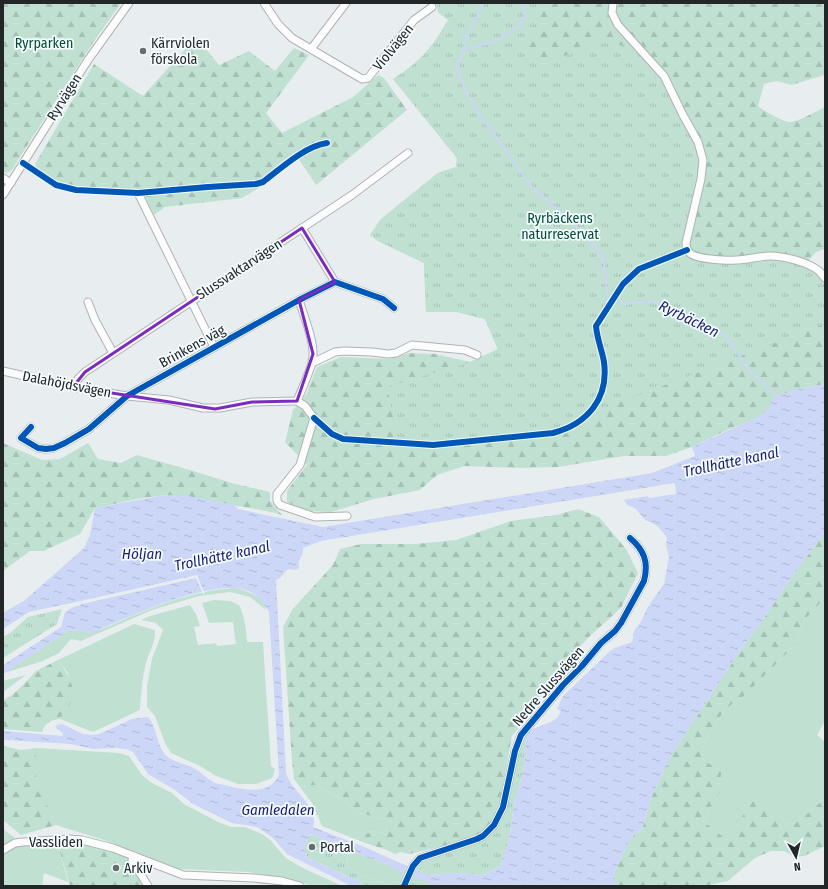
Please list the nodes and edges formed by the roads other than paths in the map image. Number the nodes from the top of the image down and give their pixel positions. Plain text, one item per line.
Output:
1 (129, 3) edge
2 (264, 3) edge
3 (346, 3) edge
4 (613, 3) edge
5 (432, 6) dead end
6 (311, 49) junction
7 (408, 153) dead end
8 (3, 178) edge
9 (11, 183) junction
10 (138, 193) dead end
11 (3, 194) edge
12 (302, 228) junction
13 (825, 278) edge
14 (335, 282) junction
15 (299, 300) junction
16 (88, 302) dead end
17 (191, 302) junction
18 (394, 308) dead end
19 (214, 348) junction
20 (113, 353) junction
21 (477, 355) dead end
22 (312, 363) junction
23 (3, 371) edge
24 (73, 387) junction
25 (127, 396) junction
26 (297, 401) junction
27 (31, 427) dead end
28 (347, 516) dead end
29 (630, 538) dead end
30 (3, 850) edge
31 (134, 856) junction
32 (148, 886) edge
33 (300, 886) edge
34 (404, 886) edge

1 - 9 street, Ryrvägen
2 - 6 street, Violvägen
3 - 6 street
4 - 13 street
5 - 6 street, Violvägen
7 - 12 street, Slussvaktarvägen
8 - 9 street
9 - 11 street, Ryrvägen
10 - 17 street
12 - 14 street
12 - 17 street, Slussvaktarvägen
14 - 15 street, Brinkens väg
14 - 18 street
15 - 19 street, Brinkens väg
15 - 22 street
16 - 20 street
17 - 19 street
17 - 20 street, Slussvaktarvägen
19 - 25 street, Brinkens väg
20 - 24 street, Slussvaktarvägen
21 - 22 street
22 - 26 street
23 - 24 street, Dalahöjdsvägen
24 - 25 street, Dalahöjdsvägen
25 - 26 street, Dalahöjdsvägen
25 - 27 street, Brinkens väg
26 - 28 street
29 - 34 street, Nedre Slussvägen
30 - 31 street, Vassliden
31 - 32 street
31 - 33 street, Vassliden

